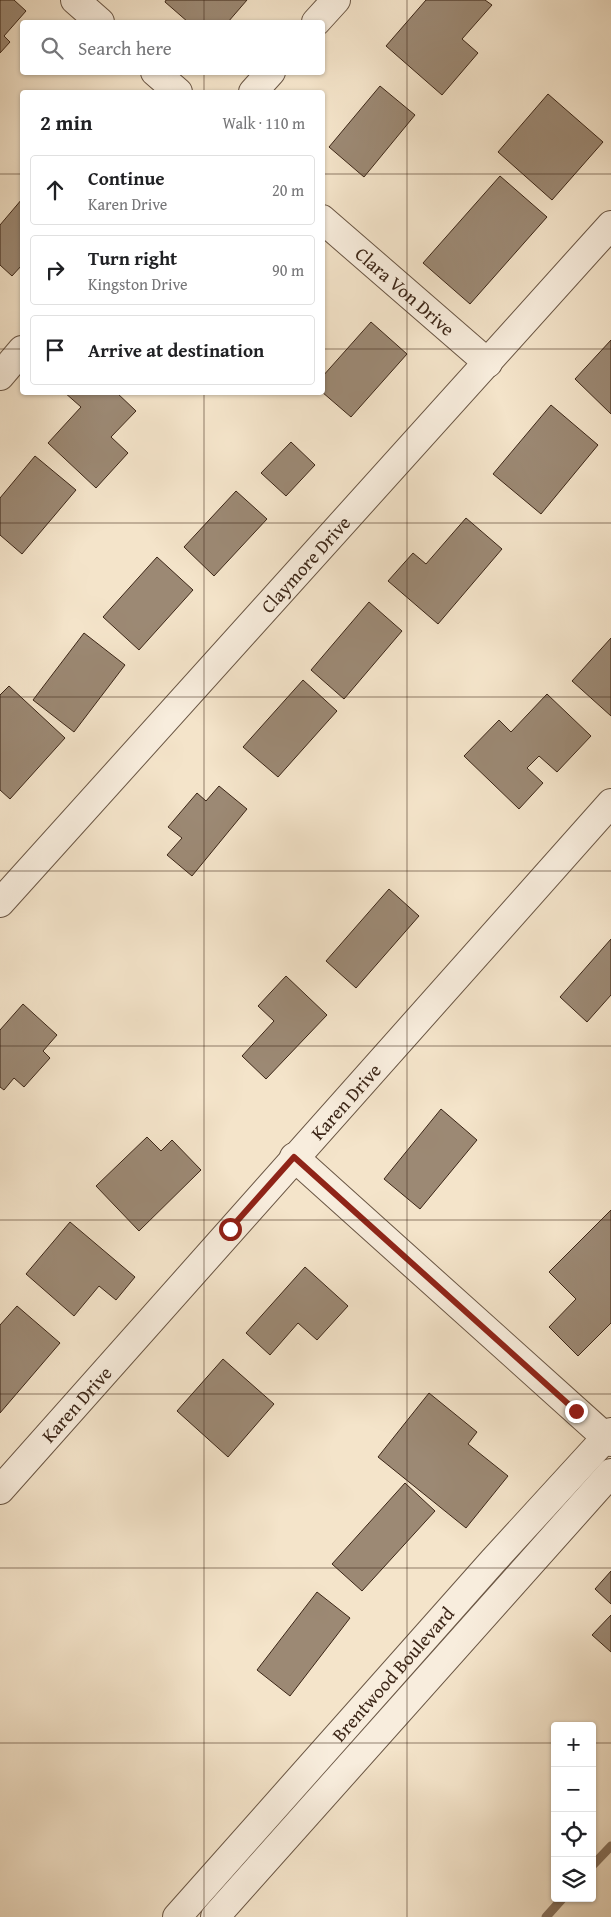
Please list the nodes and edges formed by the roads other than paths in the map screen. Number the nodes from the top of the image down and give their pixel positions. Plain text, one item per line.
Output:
1 (75, 0) edge
2 (336, 0) edge
3 (98, 20) edge
4 (318, 20) edge
5 (158, 75) edge
6 (268, 75) edge
7 (176, 90) edge
8 (254, 90) edge
9 (325, 222) edge
10 (611, 225) edge
11 (20, 352) edge
12 (488, 362) junction
13 (0, 376) edge
14 (611, 804) edge
15 (0, 903) edge
16 (294, 1157) junction
17 (609, 1437) edge
18 (611, 1473) edge
19 (0, 1490) edge
20 (177, 1917) edge
21 (215, 1917) edge

1 - 3 street
2 - 4 street
5 - 7 street
6 - 8 street
9 - 12 street, Clara Von Drive
10 - 12 street, Claymore Drive
11 - 13 street
12 - 15 street, Claymore Drive
14 - 16 street, Karen Drive
16 - 17 street
16 - 19 street, Karen Drive
17 - 20 street, Brentwood Boulevard
18 - 21 street, Brentwood Boulevard

